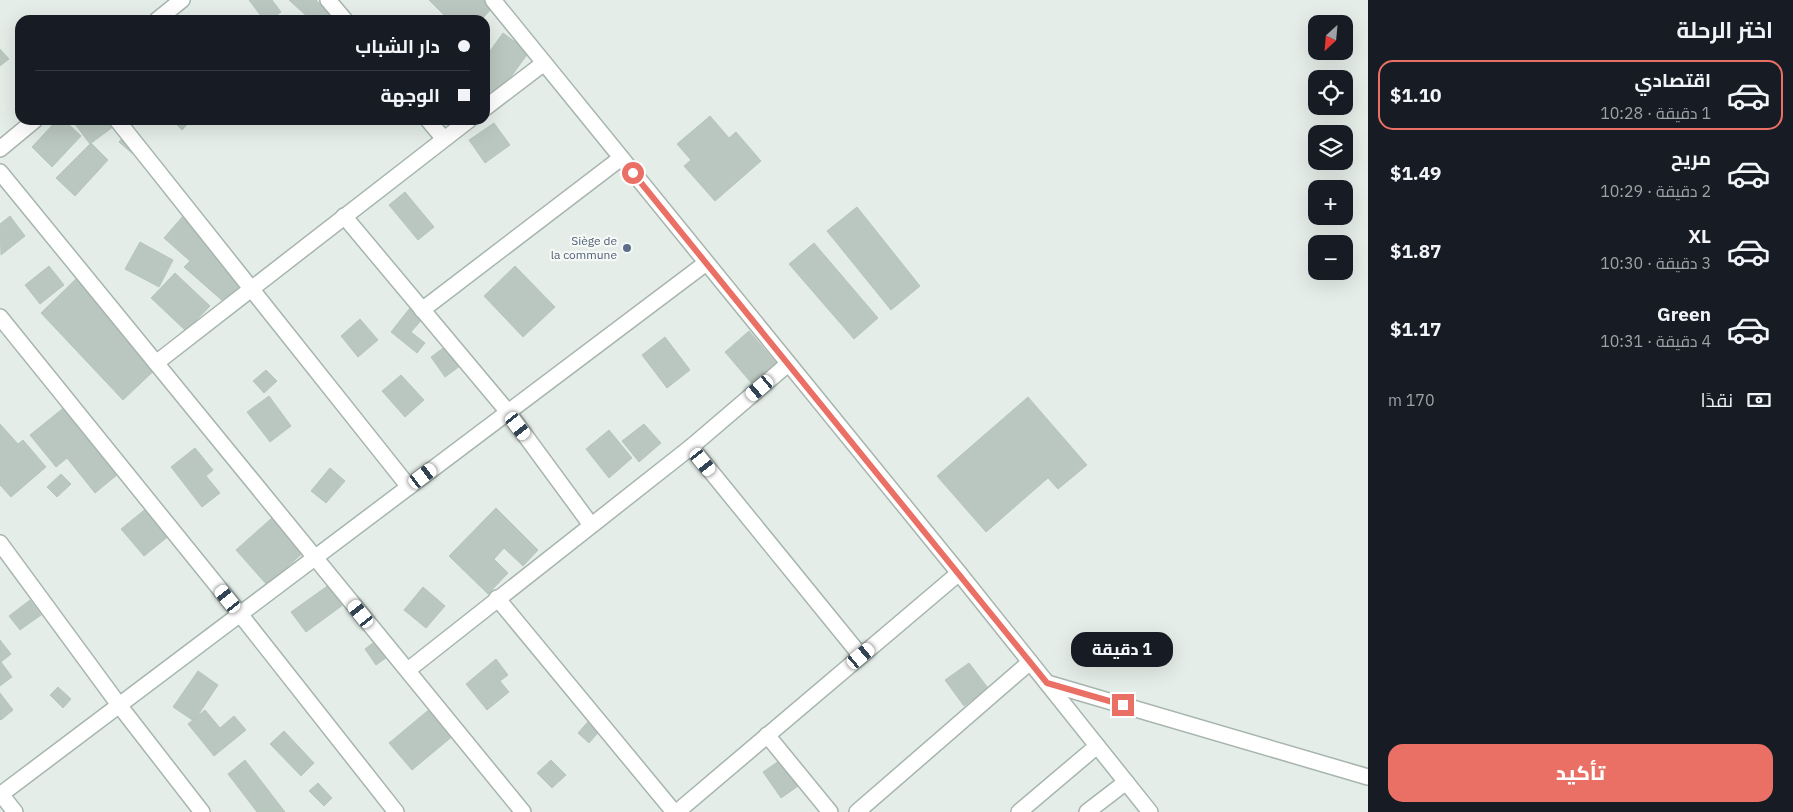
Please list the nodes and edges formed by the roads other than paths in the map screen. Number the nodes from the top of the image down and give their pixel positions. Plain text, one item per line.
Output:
1 (328, 0) edge
2 (493, 0) edge
3 (180, 1) edge
4 (163, 15) edge
5 (341, 15) edge
6 (544, 62) junction
7 (490, 104) edge
8 (29, 125) edge
9 (121, 125) edge
10 (432, 125) edge
11 (462, 125) edge
12 (444, 139) junction
13 (0, 149) edge
14 (621, 158) junction
15 (0, 172) edge
16 (344, 216) junction
17 (706, 263) junction
18 (250, 288) junction
19 (422, 310) junction
20 (0, 317) edge
21 (156, 363) junction
22 (788, 364) junction
23 (508, 412) junction
24 (691, 447) junction
25 (408, 487) junction
26 (592, 525) junction
27 (0, 544) edge
28 (315, 558) junction
29 (959, 573) junction
30 (497, 598) junction
31 (240, 614) junction
32 (861, 656) junction
33 (1030, 662) junction
34 (408, 670) junction
35 (1047, 683) junction
36 (119, 705) junction
37 (767, 735) junction
38 (1097, 746) junction
39 (1368, 777) edge
40 (1126, 782) junction
41 (0, 794) edge
42 (15, 812) edge
43 (202, 812) edge
44 (396, 812) edge
45 (523, 812) edge
46 (675, 812) edge
47 (830, 812) edge
48 (857, 812) edge
49 (1018, 812) edge
50 (1087, 812) edge
51 (1150, 812) edge

1 - 5 street
2 - 6 street
3 - 4 street
6 - 7 street
6 - 14 street
8 - 13 street
9 - 18 street
10 - 12 street
11 - 12 street
12 - 16 street
14 - 17 street
14 - 19 street
15 - 21 street
16 - 18 street
16 - 19 street
17 - 22 street
17 - 23 street
18 - 21 street
18 - 25 street
19 - 23 street
20 - 31 street
21 - 28 street
22 - 24 street
22 - 29 street
23 - 25 street
23 - 26 street
24 - 26 street
24 - 32 street
25 - 28 street
26 - 30 street
27 - 36 street
28 - 31 street
28 - 34 street
29 - 32 street
29 - 33 street
30 - 34 street
30 - 46 street
31 - 36 street
31 - 44 street
32 - 37 street
33 - 35 street
33 - 48 street
34 - 45 street
35 - 38 street
35 - 39 street
36 - 41 street
36 - 43 street
37 - 46 street
37 - 47 street
38 - 40 street
38 - 49 street
40 - 50 street
40 - 51 street
41 - 42 street

